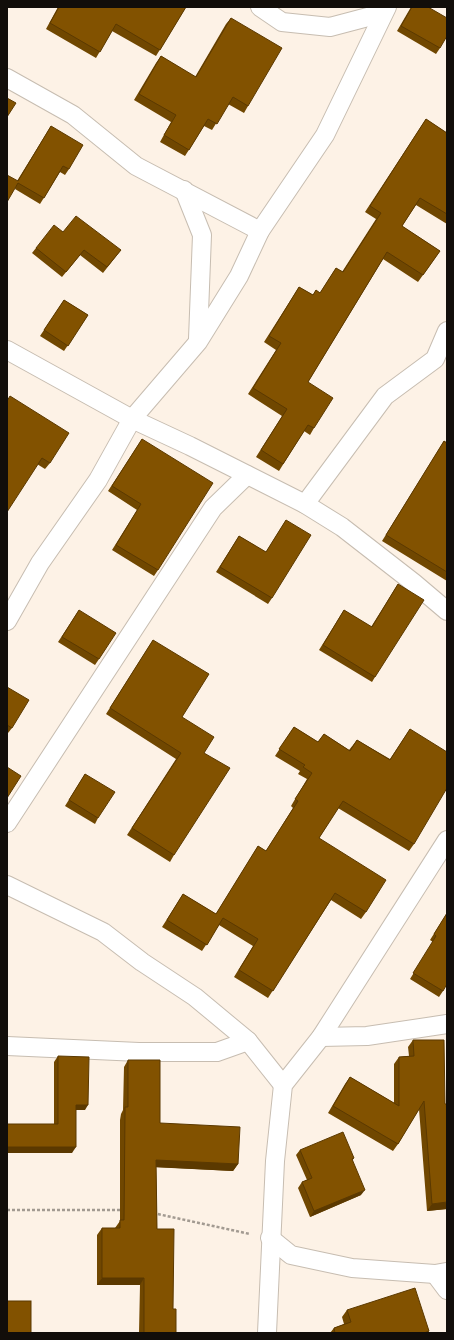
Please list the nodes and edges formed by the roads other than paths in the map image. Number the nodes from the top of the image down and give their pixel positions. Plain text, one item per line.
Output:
1 (260, 7) edge
2 (384, 9) edge
3 (7, 78) edge
4 (184, 190) junction
5 (260, 231) junction
6 (447, 331) edge
7 (198, 342) junction
8 (7, 350) edge
9 (132, 419) junction
10 (247, 475) junction
11 (305, 504) junction
12 (447, 612) edge
13 (7, 621) edge
14 (7, 824) edge
15 (447, 840) edge
16 (7, 885) edge
17 (447, 1024) edge
18 (322, 1037) junction
19 (248, 1041) junction
20 (7, 1046) edge
21 (283, 1085) junction
22 (270, 1238) junction
23 (441, 1273) edge
24 (447, 1290) edge
25 (267, 1333) edge

1 - 2 street
2 - 5 street
3 - 4 street
4 - 5 street
4 - 7 street
5 - 7 street
6 - 11 street
7 - 9 street
8 - 9 street
9 - 10 street
9 - 13 street
10 - 11 street
10 - 14 street
11 - 12 street
15 - 18 street
16 - 19 street
17 - 18 street
18 - 21 street
19 - 20 street
19 - 21 street
21 - 22 street
22 - 23 street
22 - 25 street
23 - 24 street

